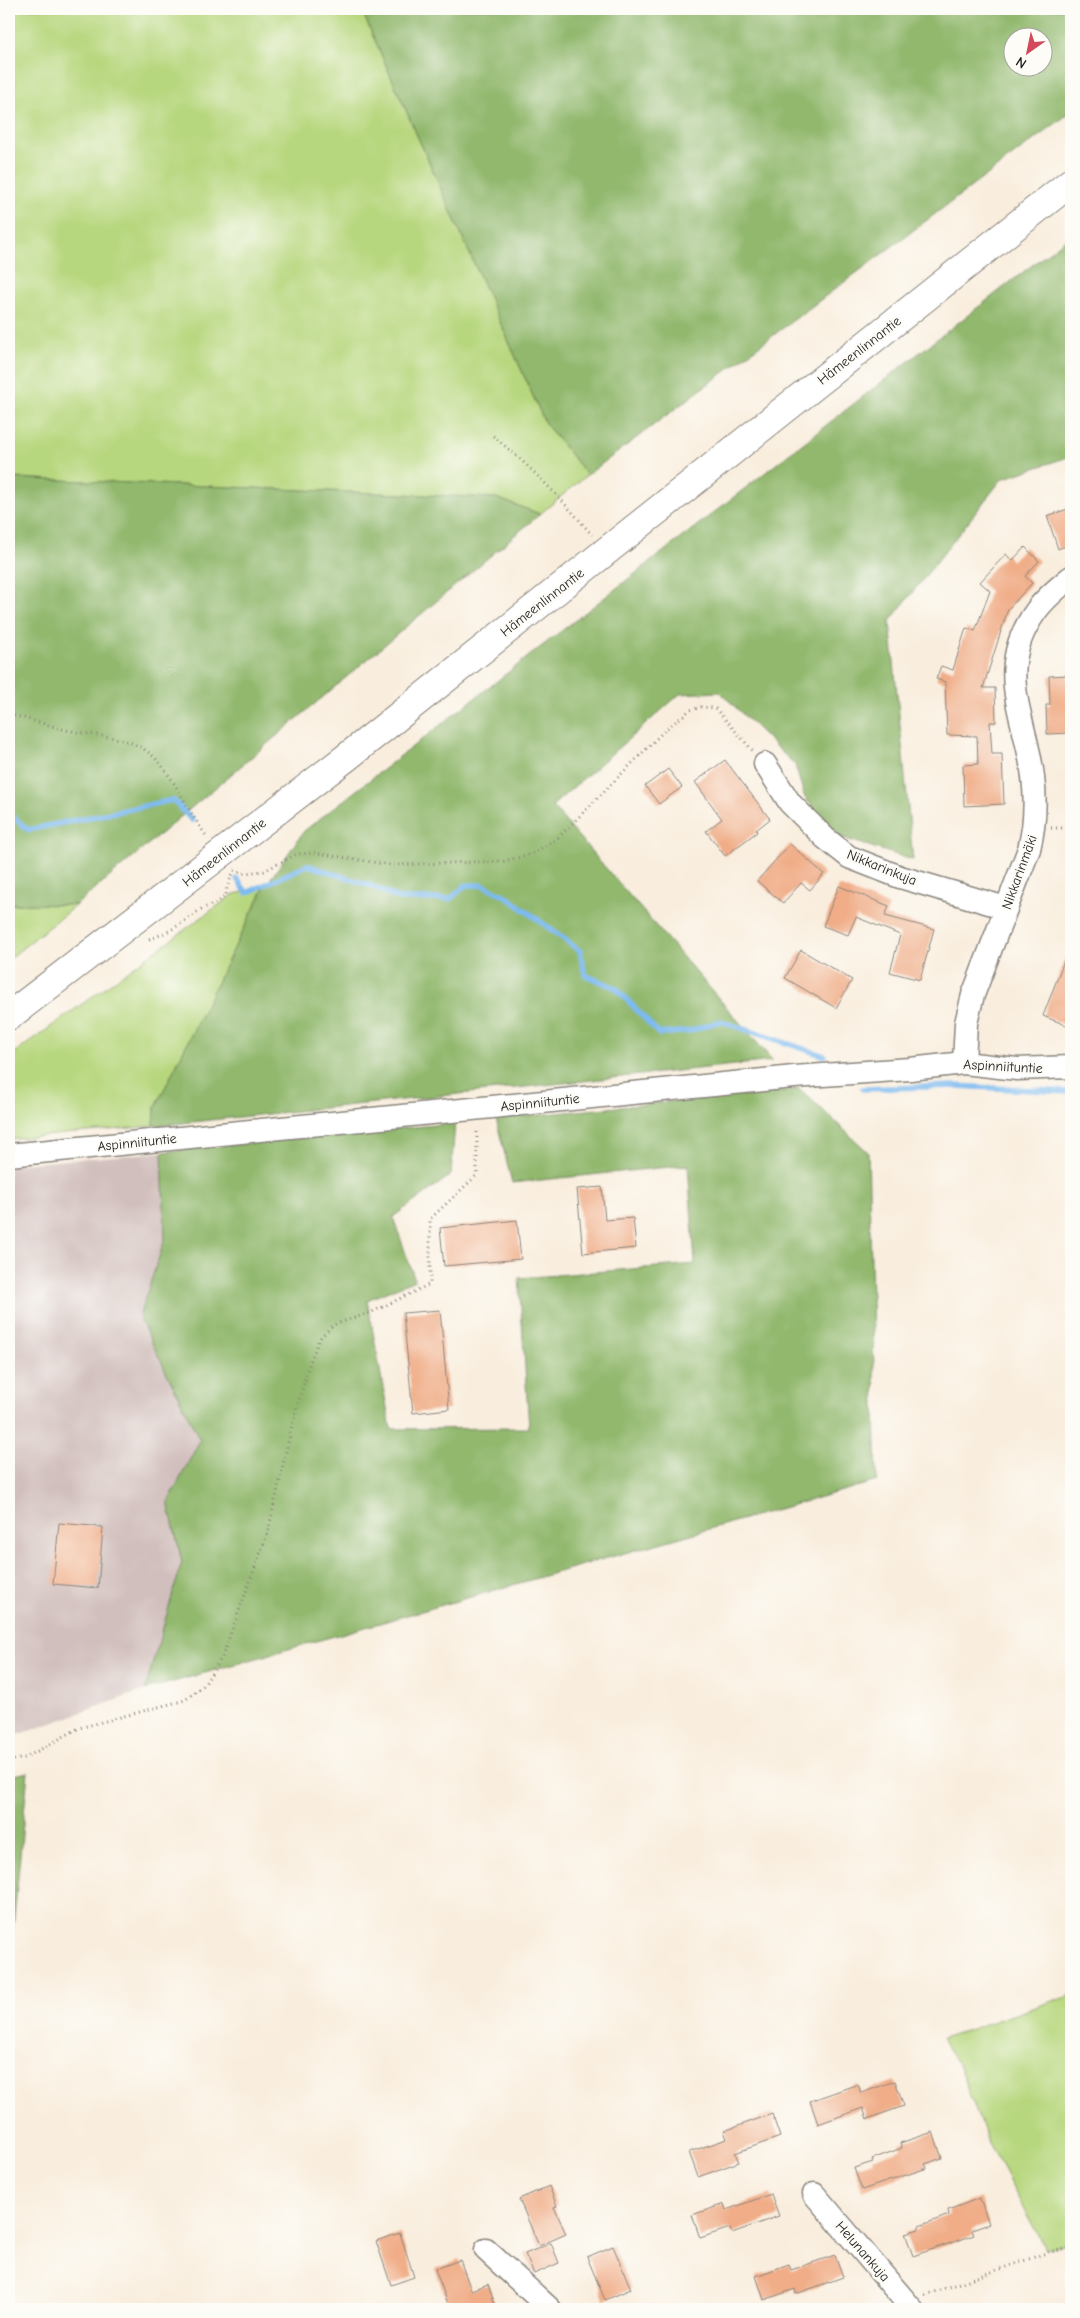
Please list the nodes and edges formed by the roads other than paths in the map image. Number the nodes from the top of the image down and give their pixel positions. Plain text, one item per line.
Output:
1 (1071, 182) edge
2 (1071, 577) edge
3 (765, 764) road end
4 (1006, 908) junction
5 (9, 1016) edge
6 (964, 1063) junction
7 (1071, 1067) edge
8 (9, 1155) edge
9 (814, 2194) dead end
10 (486, 2250) dead end
11 (909, 2305) edge
12 (550, 2309) edge

1 - 5 main road, Hämeenlinnantie
2 - 4 street, Nikkarinmäki
3 - 4 street, Nikkarinkuja
4 - 6 street, Nikkarinmäki
6 - 7 street, Aspinniituntie
6 - 8 street, Aspinniituntie
9 - 11 street, Helunankuja
10 - 12 street

